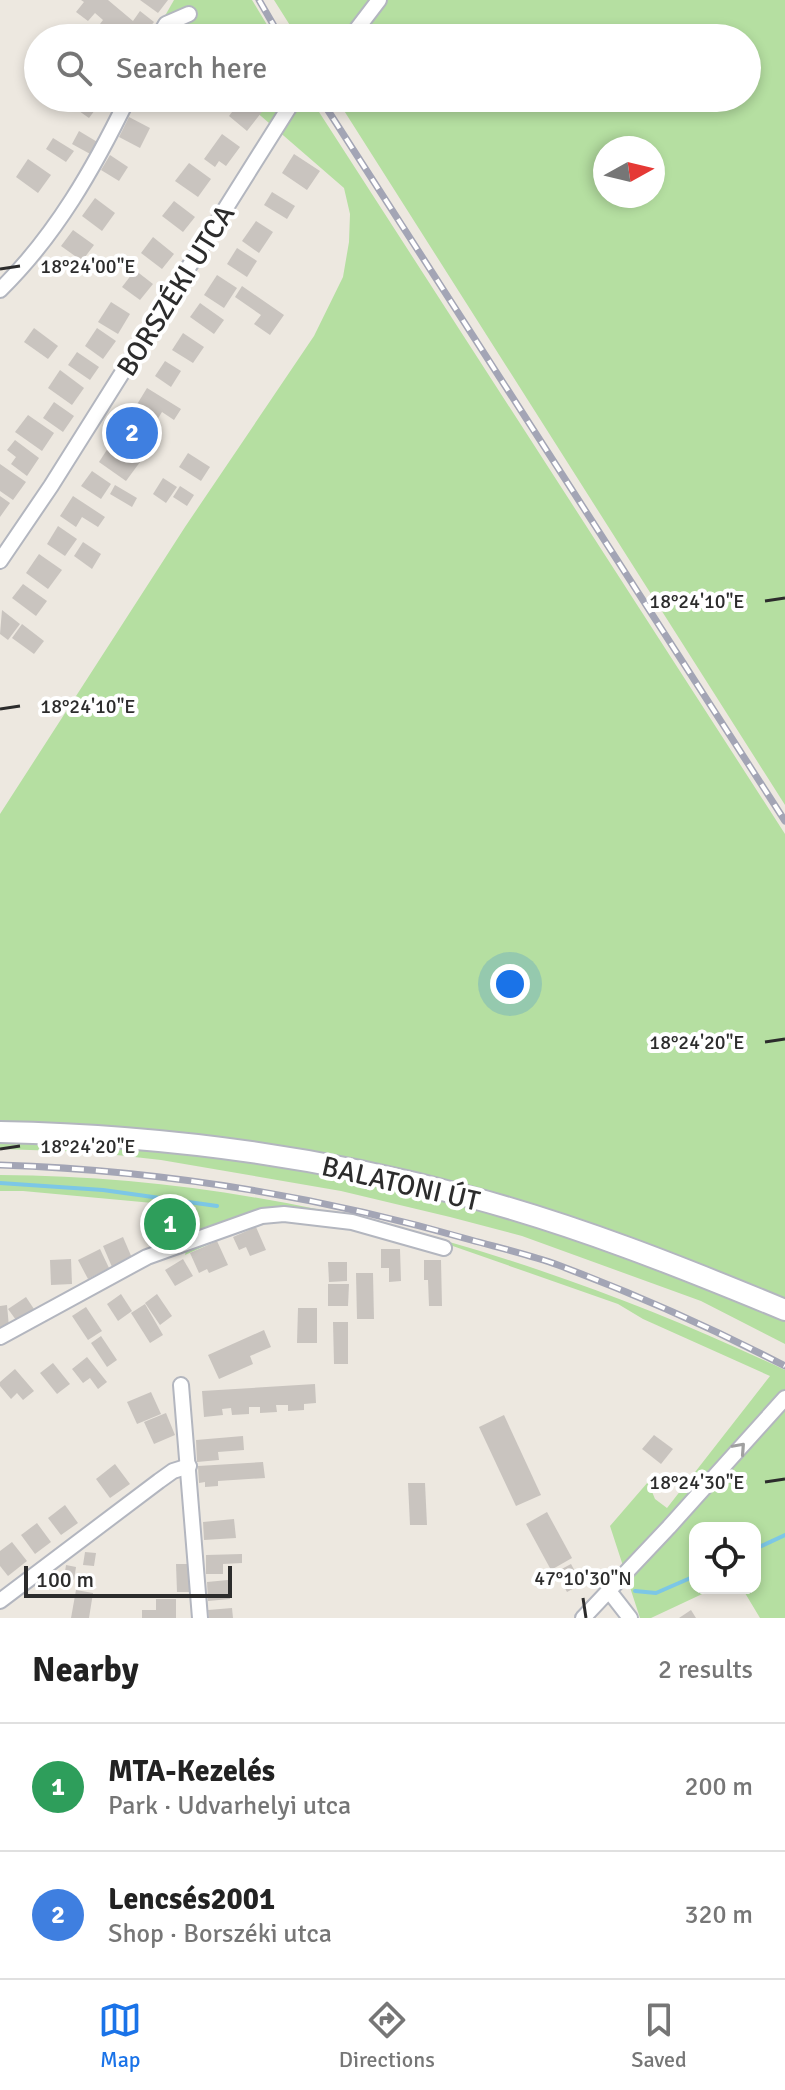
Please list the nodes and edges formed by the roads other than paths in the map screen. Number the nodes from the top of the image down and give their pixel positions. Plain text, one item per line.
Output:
1 (370, 3) edge
2 (189, 14) dead end
3 (166, 24) edge
4 (358, 24) edge
5 (121, 112) edge
6 (286, 112) edge
7 (0, 290) edge
8 (0, 561) edge
9 (0, 1132) edge
10 (444, 1248) dead end
11 (785, 1310) edge
12 (0, 1337) edge
13 (181, 1385) dead end
14 (785, 1398) edge
15 (189, 1466) junction
16 (609, 1591) junction
17 (0, 1601) edge
18 (200, 1618) edge
19 (583, 1618) edge
20 (630, 1618) edge

1 - 4 street
2 - 3 street
5 - 7 street
6 - 8 street, BORSZÉKI UTCA
9 - 11 main road, BALATONI ÚT
10 - 12 street
13 - 15 street
16 -> 14 street
15 - 17 street
15 - 18 street
16 - 19 street
16 - 20 street

